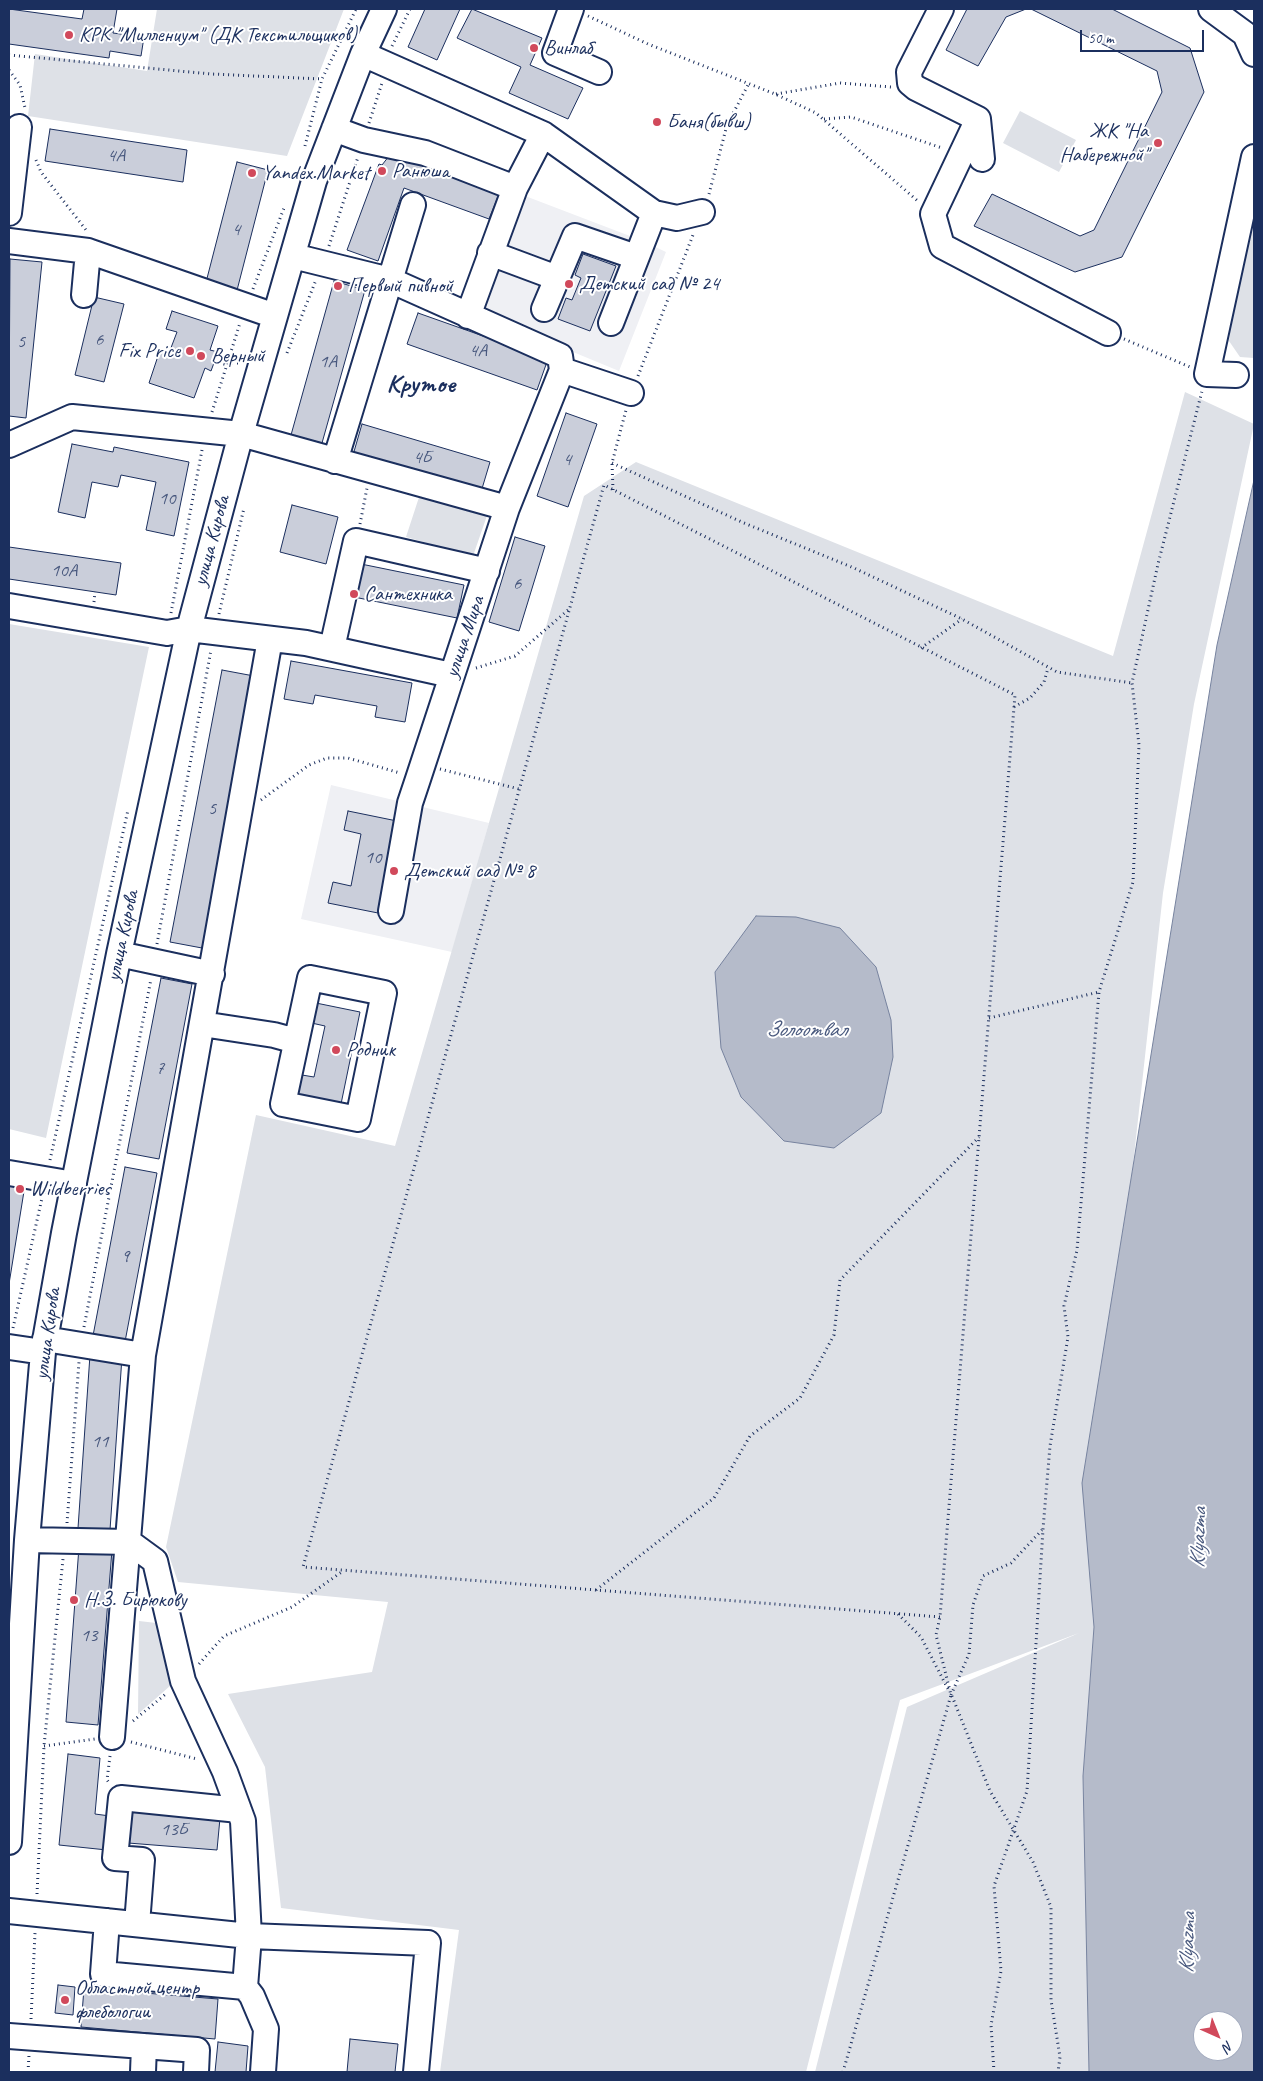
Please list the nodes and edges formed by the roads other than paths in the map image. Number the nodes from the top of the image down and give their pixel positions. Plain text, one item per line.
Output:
1 (384, 9) edge
2 (572, 9) edge
3 (940, 9) edge
4 (1212, 9) edge
5 (363, 54) junction
6 (1254, 54) edge
7 (599, 72) dead end
8 (978, 118) junction
9 (22, 122) road end
10 (334, 128) junction
11 (543, 134) junction
12 (1254, 157) edge
13 (982, 159) dead end
14 (515, 188) junction
15 (413, 205) dead end
16 (702, 212) road end
17 (654, 213) junction
18 (9, 214) edge
19 (9, 241) edge
20 (89, 244) junction
21 (490, 253) junction
22 (293, 256) junction
23 (636, 257) junction
24 (557, 278) junction
25 (390, 280) junction
26 (84, 295) dead end
27 (544, 309) dead end
28 (275, 316) junction
29 (468, 316) junction
30 (611, 323) dead end
31 (1108, 333) road end
32 (562, 370) junction
33 (1236, 374) dead end
34 (631, 393) road end
35 (240, 434) junction
36 (9, 445) edge
37 (335, 461) junction
38 (507, 508) junction
39 (487, 572) junction
40 (9, 606) edge
41 (189, 629) junction
42 (270, 639) junction
43 (332, 648) junction
44 (451, 675) junction
45 (391, 911) dead end
46 (119, 954) junction
47 (212, 974) junction
48 (202, 1024) junction
49 (296, 1041) junction
50 (9, 1173) edge
51 (74, 1184) junction
52 (44, 1345) junction
53 (9, 1347) edge
54 (143, 1356) junction
55 (27, 1540) junction
56 (129, 1542) junction
57 (112, 1737) road end
58 (239, 1810) junction
59 (9, 1838) edge
60 (9, 1842) edge
61 (9, 1911) edge
62 (108, 1921) junction
63 (137, 1924) junction
64 (249, 1936) junction
65 (245, 1987) junction
66 (19, 2036) edge
67 (144, 2046) junction
68 (142, 2072) edge
69 (196, 2072) edge
70 (263, 2072) edge
71 (416, 2072) edge

1 - 5 street, улица Кирова
2 - 7 street
3 - 8 street
4 - 6 street
5 - 10 street, улица Кирова
5 - 11 street
8 - 13 street
8 - 31 street
9 - 18 street
10 - 14 street
10 - 22 street, улица Кирова
11 - 14 street
11 - 17 street
12 - 33 street
14 - 21 street
15 - 25 street
16 - 17 street
17 - 23 street
19 - 20 street
20 - 26 street
20 - 28 street
21 - 24 street
21 - 29 street
22 - 25 street
22 - 28 street, улица Кирова
23 - 24 street
23 - 30 street
24 - 27 street
25 - 29 street
25 - 37 street
28 - 35 street, улица Кирова
29 - 32 street
32 - 34 street
32 - 38 street, улица Мира
35 - 36 street
35 - 37 street
35 - 41 street, улица Кирова
37 - 38 street
38 - 39 street, улица Мира
39 - 43 street
39 - 44 street, улица Мира
40 - 41 street
41 - 42 street
41 - 46 street, улица Кирова
42 - 43 street
42 - 47 street
43 - 44 street
44 - 45 street, улица Мира
46 - 47 street
46 - 51 street, улица Кирова
47 - 48 street
48 - 49 street
48 - 54 street
49 - 49 street
50 - 51 street
51 - 52 street, улица Кирова
52 - 53 street
52 - 54 street
52 - 55 street, улица Кирова
54 - 56 street
55 - 56 street
55 - 59 street, улица Кирова
56 - 57 street
56 - 58 street
58 - 63 street
58 - 64 street
59 - 60 street, улица Кирова
61 - 62 street
62 - 63 street
62 - 65 street
63 - 64 street
64 - 65 street
64 - 71 street
65 - 70 street
66 - 67 street
67 - 68 street
67 - 69 street

